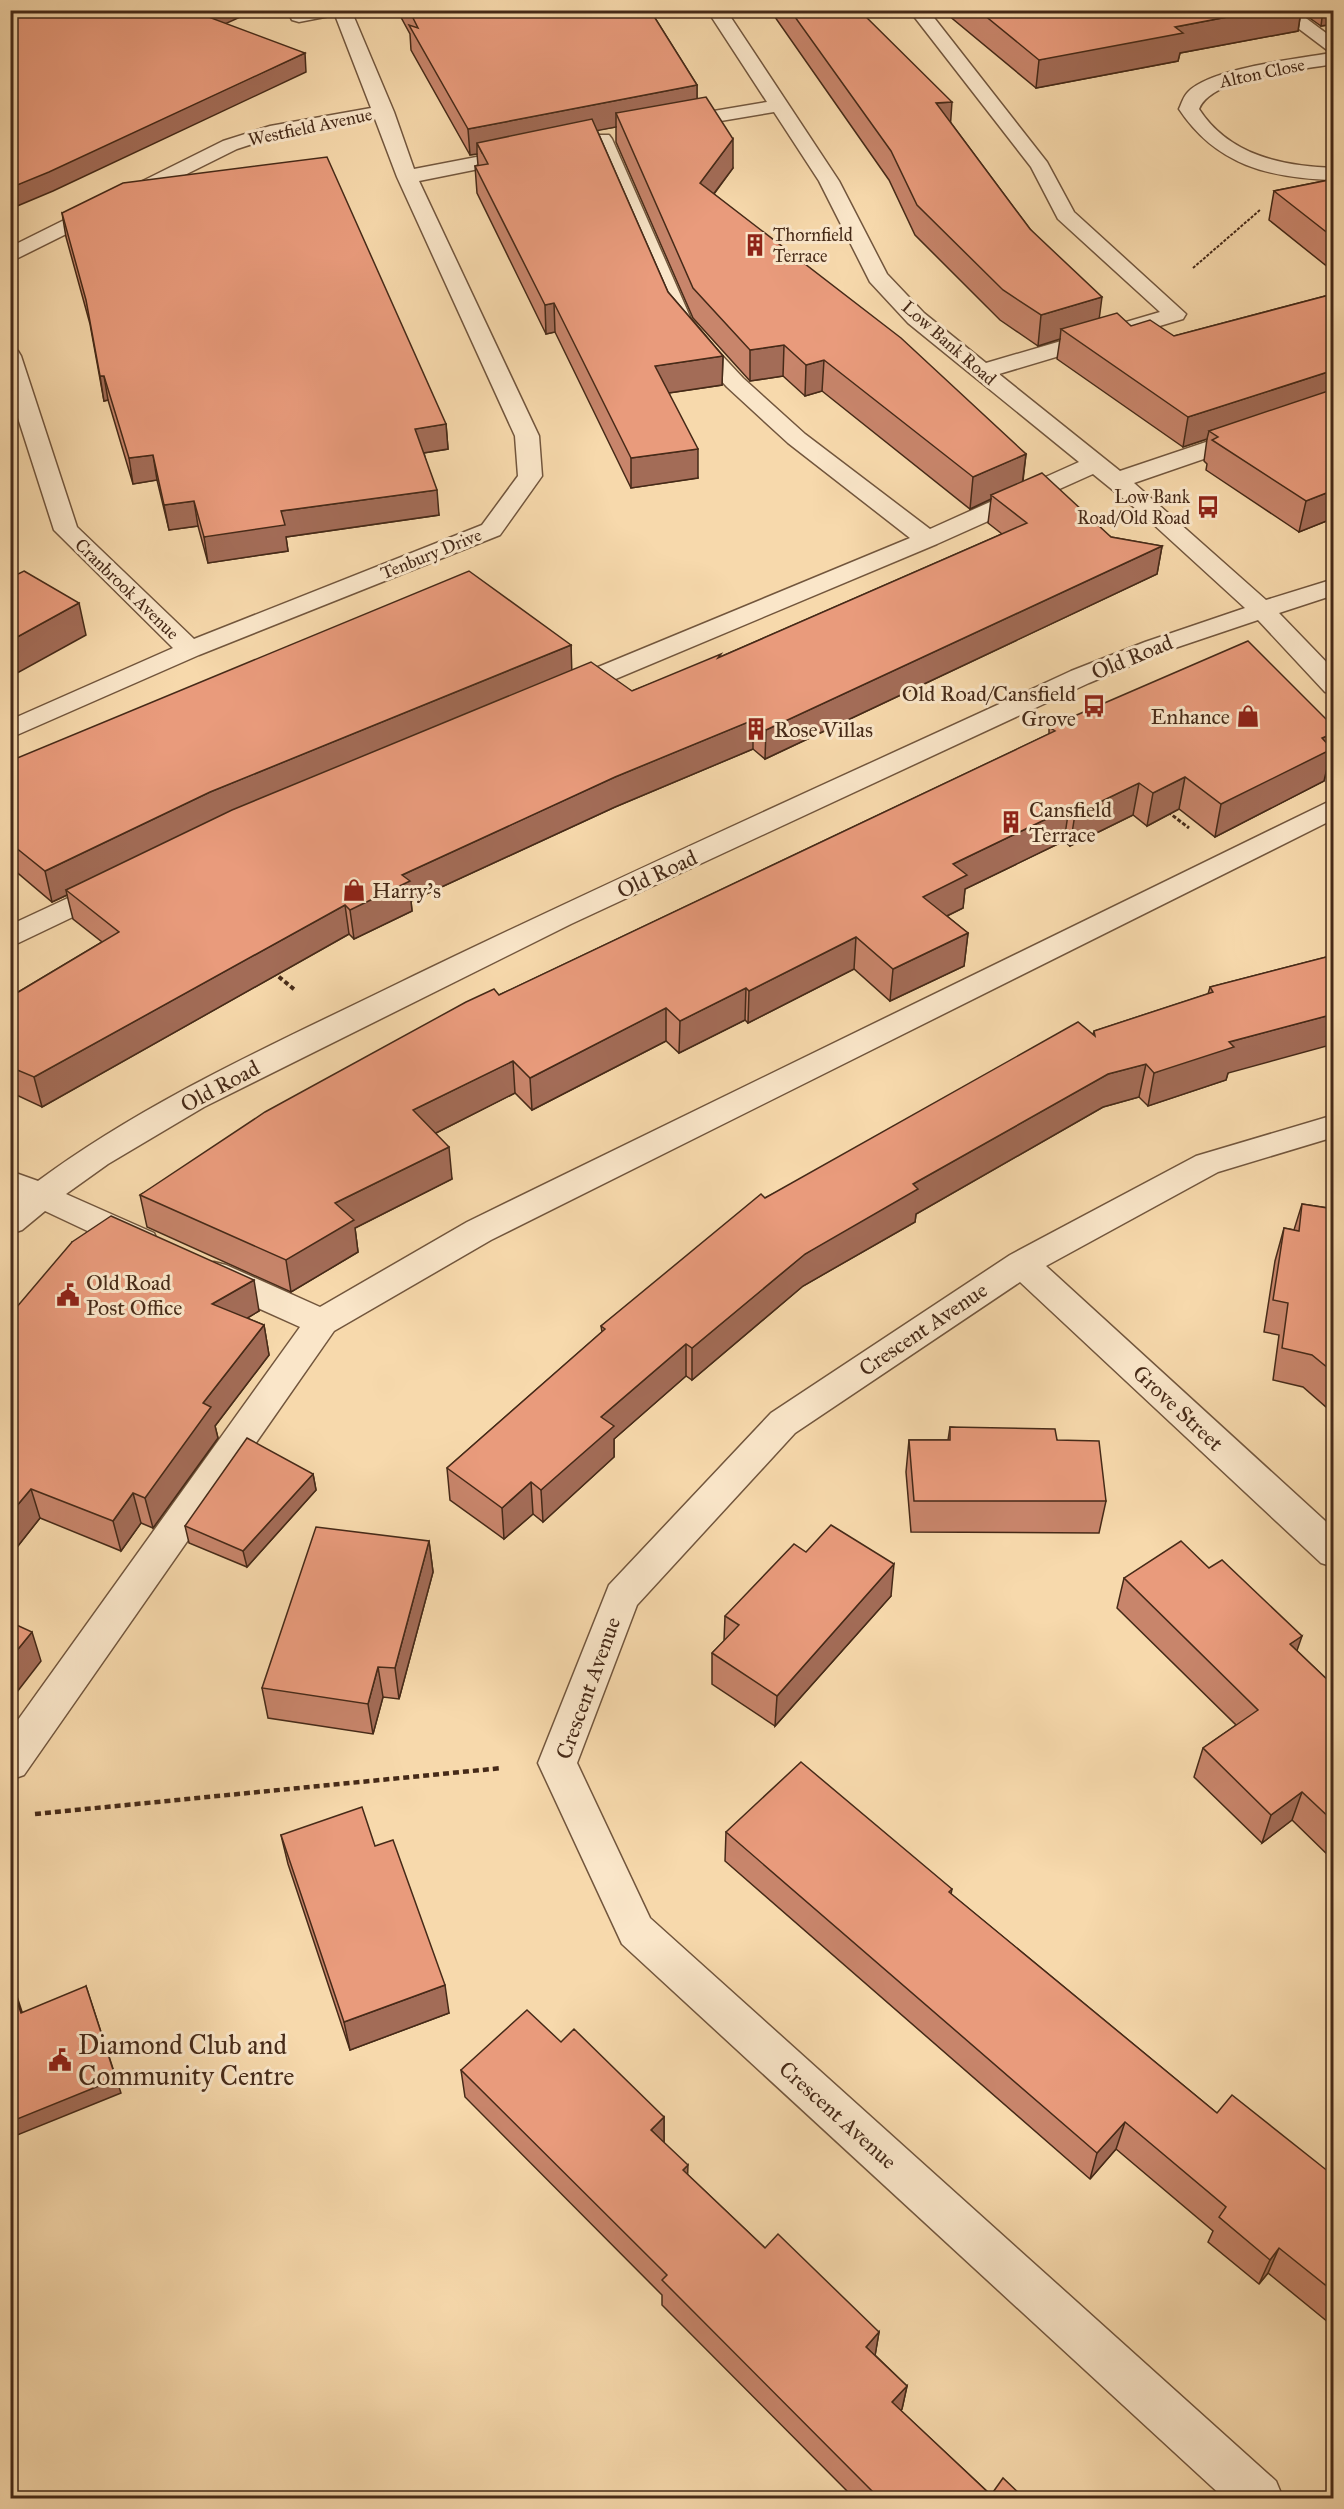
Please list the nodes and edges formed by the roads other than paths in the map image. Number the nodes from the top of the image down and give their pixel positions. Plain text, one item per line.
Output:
1 (331, 10) edge
2 (342, 10) edge
3 (716, 10) edge
4 (918, 10) edge
5 (1283, 10) edge
6 (299, 16) dead end
7 (1334, 48) edge
8 (1334, 58) edge
9 (777, 106) junction
10 (384, 112) junction
11 (653, 126) edge
12 (579, 143) edge
13 (545, 150) edge
14 (1334, 174) edge
15 (407, 177) junction
16 (10, 256) edge
17 (10, 356) edge
18 (981, 372) junction
19 (1334, 406) edge
20 (1096, 464) junction
21 (1118, 480) junction
22 (928, 539) junction
23 (1334, 586) edge
24 (1261, 609) junction
25 (190, 650) junction
26 (1334, 686) edge
27 (544, 699) edge
28 (10, 730) edge
29 (1334, 808) edge
30 (132, 877) edge
31 (10, 937) edge
32 (1334, 1126) edge
33 (10, 1182) edge
34 (40, 1196) junction
35 (10, 1222) edge
36 (1022, 1264) junction
37 (322, 1322) junction
38 (1334, 1552) edge
39 (10, 1763) edge
40 (1259, 2499) edge

1 - 6 street
2 - 10 street, Tenbury Drive
3 - 9 street, Low Bank Road
4 - 18 street
5 - 7 street, Alton Close
8 - 14 street, Alton Close
9 - 11 street
9 - 18 street, Low Bank Road
10 - 15 street, Tenbury Drive
10 - 16 street, Westfield Avenue
12 - 22 street
13 - 15 street
15 - 25 street, Tenbury Drive
17 - 25 street, Cranbrook Avenue
18 - 20 street, Low Bank Road
19 - 21 street
20 - 21 street, Low Bank Road
20 - 22 street
21 - 24 street, Low Bank Road
22 - 27 street
23 - 24 street, Old Road
24 - 26 street, Low Bank Road
24 - 34 street, Old Road
25 - 28 street, Tenbury Drive
29 - 37 street
30 - 31 street
32 - 36 street, Crescent Avenue
33 - 34 street
34 - 35 street, Old Road
34 - 37 street
36 - 38 street, Grove Street
36 - 40 street, Crescent Avenue
37 - 39 street

